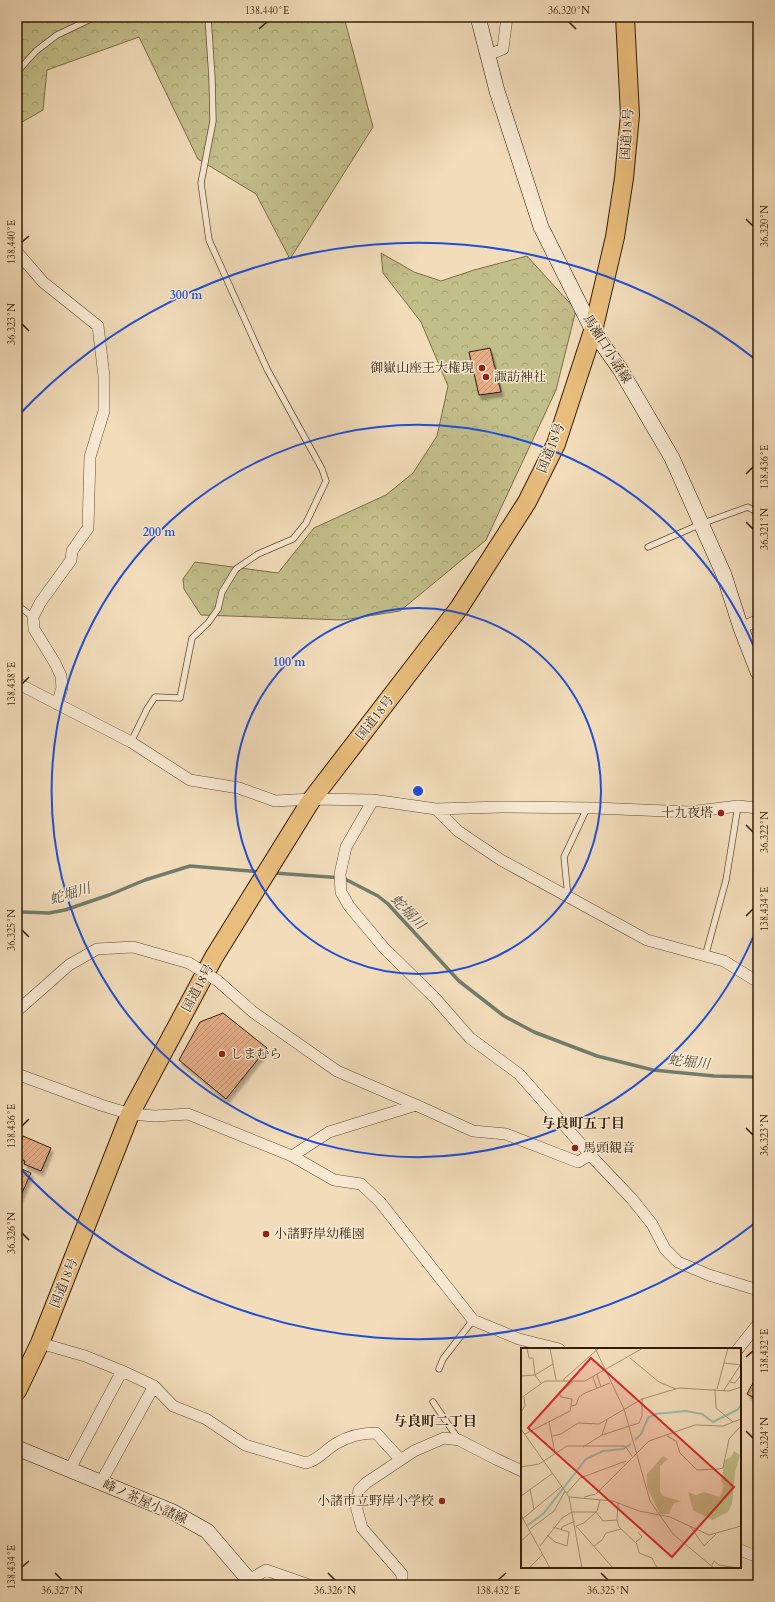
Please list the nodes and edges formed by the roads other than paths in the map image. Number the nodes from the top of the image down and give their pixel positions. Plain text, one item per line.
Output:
1 (95, 17) edge
2 (208, 17) edge
3 (478, 17) edge
4 (507, 17) edge
5 (625, 17) edge
6 (488, 55) junction
7 (17, 72) edge
8 (17, 252) edge
9 (594, 330) junction
10 (758, 513) edge
11 (701, 524) junction
12 (648, 547) dead end
13 (17, 605) edge
14 (33, 617) junction
15 (758, 620) edge
16 (741, 628) junction
17 (758, 672) edge
18 (17, 683) edge
19 (57, 704) junction
20 (131, 742) junction
21 (312, 799) junction
22 (373, 800) junction
23 (738, 806) junction
24 (587, 808) junction
25 (758, 808) edge
26 (436, 809) junction
27 (568, 897) junction
28 (705, 957) junction
29 (758, 982) edge
30 (17, 1011) edge
31 (17, 1074) edge
32 (416, 1105) junction
33 (130, 1114) junction
34 (590, 1155) junction
35 (292, 1156) junction
36 (758, 1290) edge
37 (473, 1320) junction
38 (758, 1324) edge
39 (40, 1344) junction
40 (555, 1348) edge
41 (739, 1348) edge
42 (439, 1368) dead end
43 (122, 1371) junction
44 (154, 1386) junction
45 (17, 1391) edge
46 (433, 1402) dead end
47 (459, 1440) junction
48 (17, 1448) edge
49 (400, 1458) junction
50 (70, 1469) junction
51 (521, 1471) edge
52 (101, 1482) junction
53 (741, 1550) edge
54 (758, 1557) edge
55 (251, 1582) edge
56 (309, 1585) edge
57 (402, 1585) edge

1 - 7 lane
2 - 20 lane
3 - 6 main road, 馬瀬口小諸線
4 - 6 street
5 - 9 highway, 国道18号
6 - 9 main road, 馬瀬口小諸線
8 - 14 street
9 - 11 main road, 馬瀬口小諸線
9 - 21 highway, 国道18号
10 - 11 lane
11 - 12 lane
11 - 16 main road, 馬瀬口小諸線
13 - 14 lane
14 - 19 street
15 - 16 street
16 - 17 main road, 馬瀬口小諸線
18 - 19 street
19 - 20 street
20 - 21 street
21 - 22 street
21 - 33 highway, 国道18号
22 - 26 street
22 - 34 street
23 - 24 street
23 - 25 street
23 - 28 lane
24 - 26 street
24 - 27 lane
26 - 27 street
27 - 28 street
28 - 29 street
30 - 32 street, bridge
31 - 33 street
32 - 34 street
32 - 35 street
33 - 35 street
33 - 39 highway, 国道18号
34 - 36 street
35 - 37 street
37 - 40 street
37 - 42 lane
38 - 41 street
39 - 43 street
39 - 45 highway, 国道18号
43 - 44 street
43 - 50 street
44 - 49 street
44 - 52 street
46 - 47 lane
47 - 49 street
47 - 51 street
48 - 50 main road, 峰ノ茶屋小諸線
49 - 57 street
50 - 52 main road, 峰ノ茶屋小諸線
52 - 55 main road, 峰ノ茶屋小諸線
53 - 54 street
55 - 56 street

